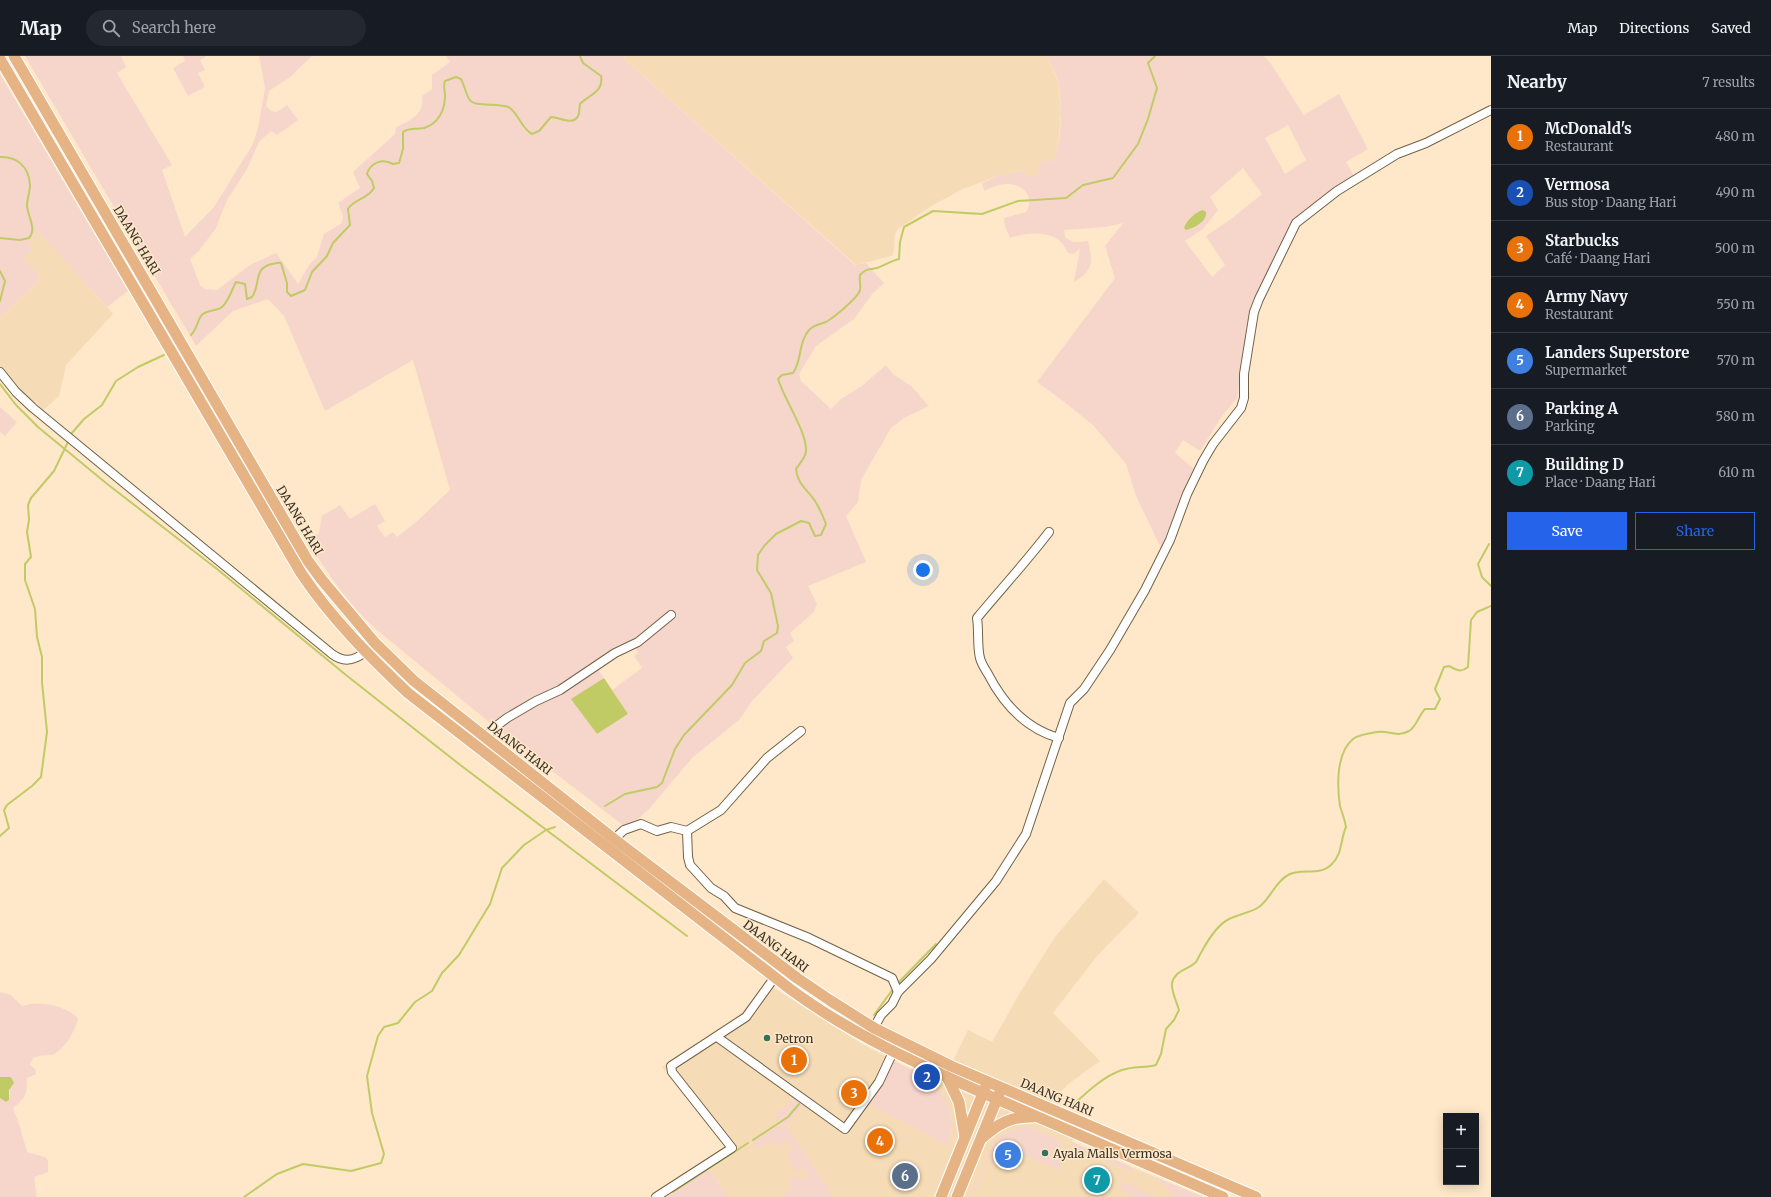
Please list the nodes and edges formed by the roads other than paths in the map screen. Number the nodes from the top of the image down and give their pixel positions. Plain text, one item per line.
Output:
1 (14, 56) edge
2 (0, 59) edge
3 (1491, 110) edge
4 (82, 173) junction
5 (71, 180) junction
6 (0, 372) edge
7 (1048, 532) dead end
8 (671, 615) dead end
9 (365, 652) junction
10 (800, 731) dead end
11 (486, 738) junction
12 (1059, 738) junction
13 (687, 830) junction
14 (614, 840) junction
15 (782, 967) junction
16 (775, 978) junction
17 (898, 992) junction
18 (874, 1028) junction
19 (717, 1037) junction
20 (868, 1039) junction
21 (893, 1052) junction
22 (947, 1077) junction
23 (987, 1082) junction
24 (1001, 1087) junction
25 (983, 1093) junction
26 (996, 1099) junction
27 (1034, 1117) junction
28 (965, 1140) junction
29 (980, 1140) junction
30 (656, 1197) edge
31 (941, 1197) edge
32 (957, 1197) edge
33 (1224, 1197) edge
34 (1256, 1197) edge

1 - 4 main road, DAANG HARI
2 - 5 main road, DAANG HARI
3 - 12 street
4 - 5 main road
4 - 11 main road, DAANG HARI
5 - 9 main road, DAANG HARI
6 - 9 street
7 - 12 street
8 - 11 street
9 - 16 main road, DAANG HARI
10 - 13 street
11 - 14 main road, DAANG HARI
12 - 17 street
13 - 14 street
13 - 17 street
14 - 15 main road, DAANG HARI
15 - 16 street
15 - 18 main road, DAANG HARI
16 - 19 street
16 - 20 main road, DAANG HARI
17 - 18 street
18 - 20 street
18 - 23 main road, DAANG HARI
19 - 21 street
19 - 30 street
20 - 21 main road, DAANG HARI
21 - 22 main road, DAANG HARI
22 - 25 main road, DAANG HARI
22 - 28 main road
23 - 24 main road, DAANG HARI
23 - 25 main road
24 - 26 main road
24 - 34 main road, DAANG HARI
25 - 26 main road, DAANG HARI
25 - 28 main road
26 - 27 main road, DAANG HARI
26 - 29 main road
27 - 29 main road
27 - 33 main road, DAANG HARI
28 - 31 main road
29 - 32 main road

